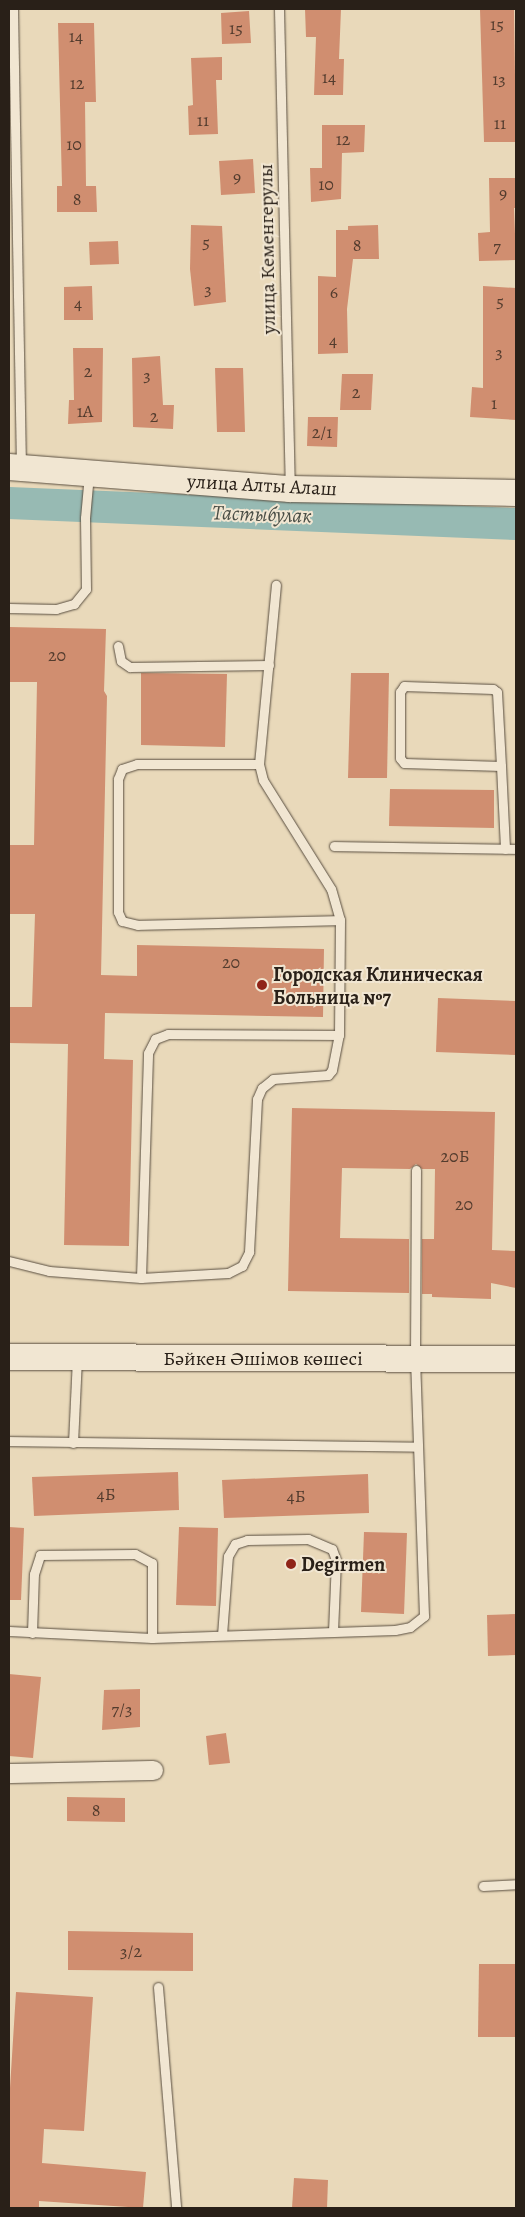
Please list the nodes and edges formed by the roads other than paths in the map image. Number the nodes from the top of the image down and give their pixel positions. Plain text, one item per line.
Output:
1 (13, 9) edge
2 (279, 9) edge
3 (15, 468) edge
4 (88, 485) junction
5 (290, 489) junction
6 (516, 493) edge
7 (276, 585) dead end
8 (9, 608) edge
9 (118, 646) dead end
10 (269, 665) junction
11 (259, 764) junction
12 (501, 766) junction
13 (334, 846) dead end
14 (505, 849) junction
15 (516, 849) edge
16 (340, 920) junction
17 (339, 1035) junction
18 (416, 1170) dead end
19 (9, 1260) edge
20 (140, 1278) junction
21 (9, 1357) edge
22 (77, 1357) junction
23 (415, 1359) junction
24 (516, 1359) edge
25 (9, 1441) edge
26 (73, 1443) junction
27 (417, 1446) junction
28 (333, 1630) junction
29 (9, 1632) edge
30 (32, 1633) junction
31 (222, 1635) junction
32 (152, 1638) junction
33 (153, 1770) dead end
34 (9, 1772) edge
35 (516, 1884) edge
36 (483, 1886) dead end
37 (158, 1987) dead end
38 (176, 2208) edge

1 - 3 lane
2 - 5 lane, улица Кеменгерулы
3 - 4 main road, улица Алты Алаш
4 - 5 main road, улица Алты Алаш
4 - 8 lane
5 - 6 main road, улица Алты Алаш
7 - 10 lane
9 - 10 lane
10 - 11 lane
11 - 16 lane
11 - 16 lane
12 - 12 lane
12 - 14 lane
13 - 14 lane
14 - 15 lane
16 - 17 lane
17 - 20 lane
17 - 20 lane
18 - 23 lane
19 - 20 lane
21 - 22 main road, Бәйкен Әшімов көшесі
22 - 23 main road, Бәйкен Әшімов көшесі
22 - 26 lane
23 - 24 main road, Бәйкен Әшімов көшесі
23 - 27 lane
25 - 26 lane
26 - 27 lane
27 - 28 lane
28 - 31 lane
28 - 31 lane
29 - 30 lane
30 - 32 lane
30 - 32 lane
31 - 32 lane
33 - 34 street
35 - 36 lane
37 - 38 lane

